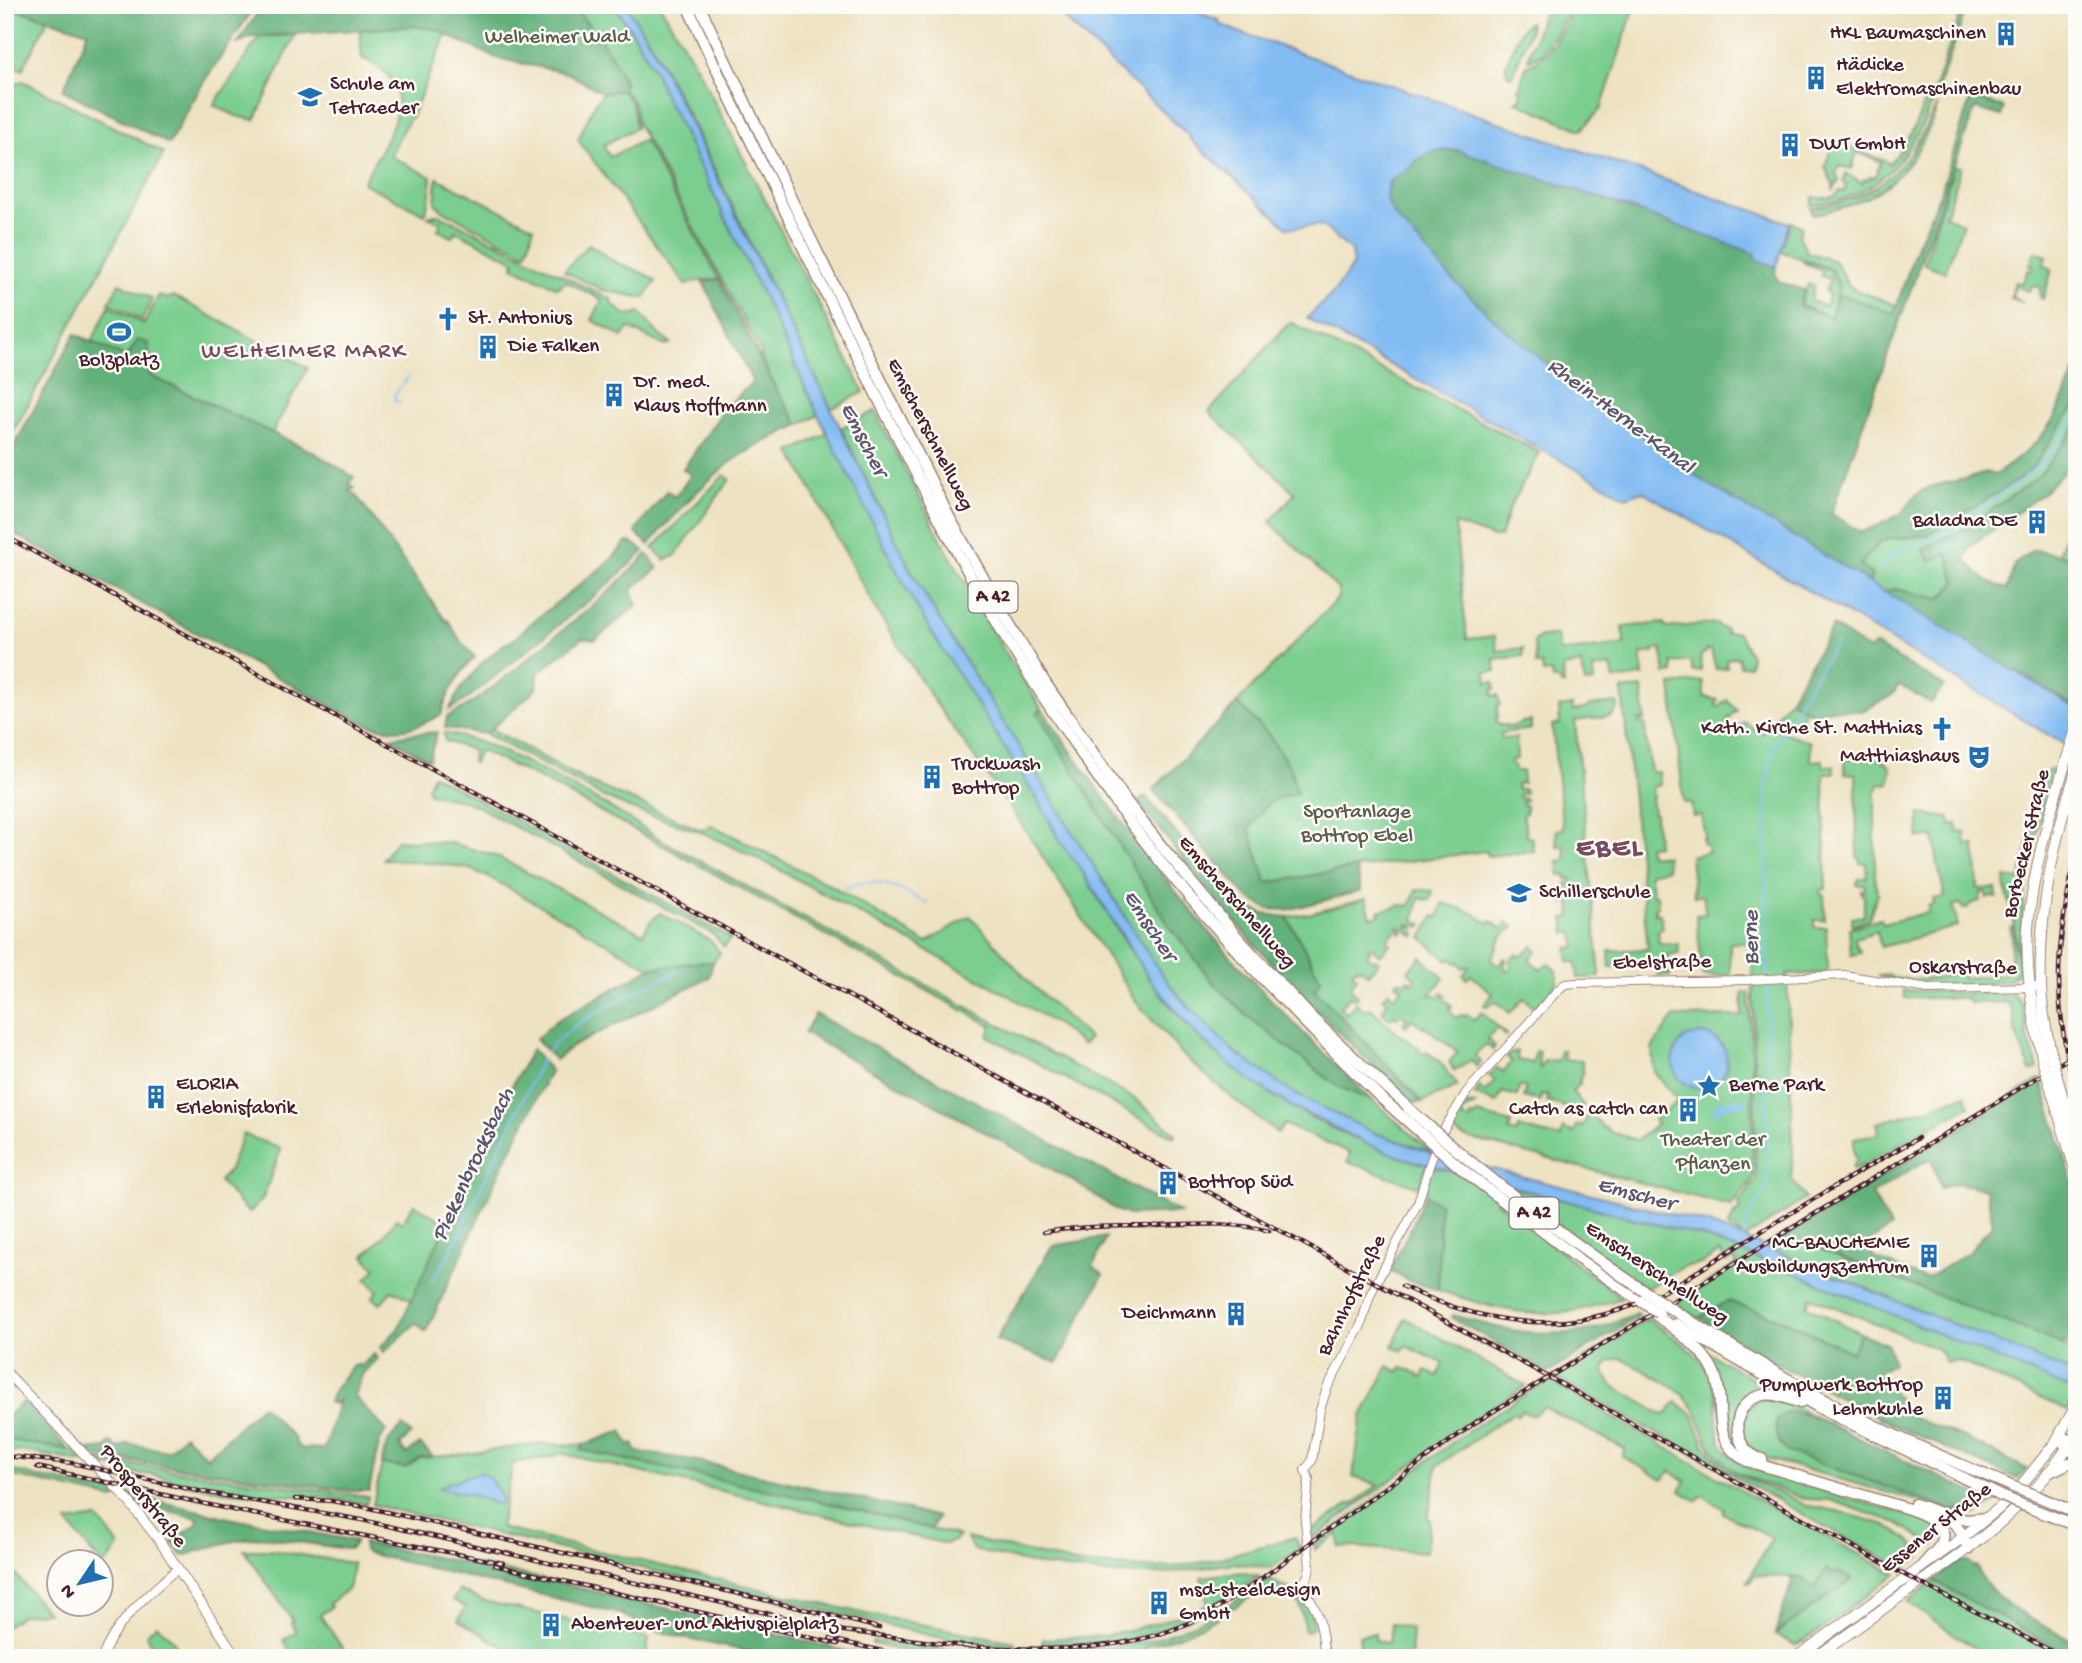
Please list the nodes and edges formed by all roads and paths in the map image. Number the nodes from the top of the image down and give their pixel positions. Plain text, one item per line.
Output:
1 (687, 5) edge
2 (699, 5) edge
3 (2077, 726) edge
4 (2074, 775) edge
5 (1844, 975) joint
6 (1565, 984) joint
7 (2036, 987) junction
8 (2050, 1068) junction
9 (2077, 1147) edge
10 (2077, 1176) edge
11 (1661, 1312) junction
12 (5, 1371) edge
13 (2077, 1404) edge
14 (1823, 1410) junction
15 (2060, 1436) junction
16 (2074, 1444) edge
17 (2077, 1463) edge
18 (2048, 1473) junction
19 (1909, 1509) junction
20 (2077, 1512) edge
21 (1946, 1515) junction
22 (1987, 1518) junction
23 (2077, 1526) edge
24 (1961, 1539) junction
25 (1968, 1549) junction
26 (1924, 1565) junction
27 (178, 1568) junction
28 (102, 1658) edge
29 (237, 1658) edge
30 (1325, 1658) edge
31 (1795, 1658) edge
32 (1815, 1658) edge

1 - 11 highway, Emscherschnellweg / A 42, bridge
2 - 11 highway, Emscherschnellweg / A 42, bridge
3 - 7 main road, Borbecker Straße
4 - 7 main road, Borbecker Straße
5 - 6 street, Ebelstraße
5 - 7 street, Oskarstraße
6 - 30 street, Bahnhofstraße
7 - 8 main road, Borbecker Straße
8 - 9 main road, Borbecker Straße
8 - 10 main road, Borbecker Straße
11 - 14 highway, A 42
11 - 19 highway
11 - 20 highway, Emscherschnellweg / A 42, bridge
12 - 27 main road, Prosperstraße
13 - 15 main road, Essener Straße
14 - 21 highway
14 - 23 highway, A 42, bridge
15 - 16 highway
15 - 22 main road, Essener Straße
16 - 18 main road, Essener Straße
17 - 18 highway
18 - 25 main road, Essener Straße
19 - 24 highway
19 - 26 highway
21 - 22 highway
21 - 24 highway
22 - 24 main road, Essener Straße
24 - 25 highway
24 - 26 main road, Essener Straße
25 - 32 main road, Essener Straße
26 - 31 main road, Essener Straße
27 - 28 street
27 - 29 main road, Prosperstraße

